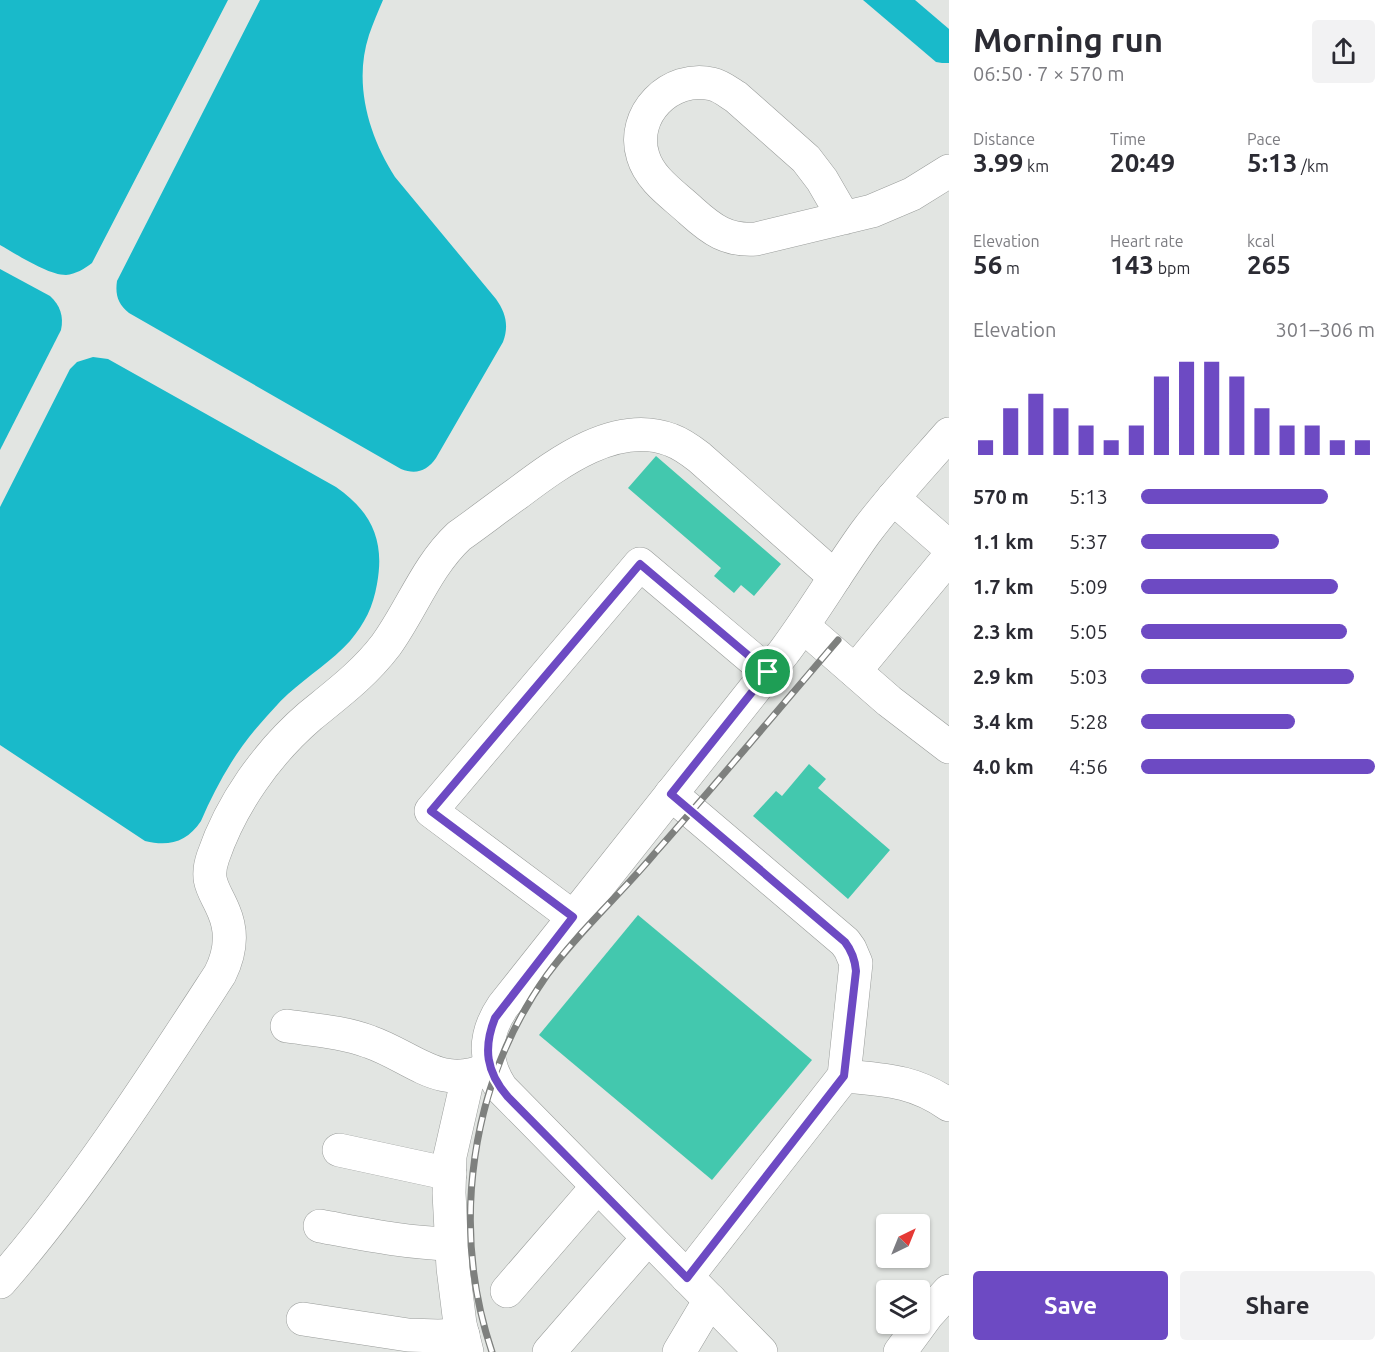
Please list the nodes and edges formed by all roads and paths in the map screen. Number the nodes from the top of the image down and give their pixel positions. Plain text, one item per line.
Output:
1 (949, 171) edge
2 (844, 218) junction
3 (949, 434) edge
4 (893, 498) junction
5 (949, 547) edge
6 (949, 558) edge
7 (836, 577) junction
8 (803, 626) junction
9 (768, 672) junction
10 (855, 672) junction
11 (949, 747) edge
12 (671, 794) junction
13 (573, 917) junction
14 (287, 1026) dead end
15 (479, 1072) junction
16 (844, 1076) junction
17 (949, 1105) edge
18 (339, 1150) dead end
19 (450, 1174) junction
20 (597, 1187) junction
21 (320, 1226) dead end
22 (648, 1238) junction
23 (451, 1244) junction
24 (0, 1282) edge
25 (698, 1289) junction
26 (507, 1291) dead end
27 (949, 1291) edge
28 (303, 1319) dead end
29 (465, 1343) edge
30 (549, 1352) edge
31 (679, 1352) edge
32 (761, 1352) edge
33 (900, 1352) edge

1 - 2 lane
2 - 2 lane
3 - 4 lane
4 - 5 lane
4 - 7 lane
6 - 10 lane
7 - 8 lane
7 - 24 lane
8 - 9 lane
8 - 10 lane
9 - 12 lane
9 - 13 lane
10 - 11 lane
12 - 13 lane
12 - 16 lane
13 - 15 lane
14 - 15 lane
15 - 19 lane
15 - 20 lane
16 - 17 lane
16 - 25 lane
18 - 19 lane
19 - 23 lane
20 - 22 lane
20 - 26 lane
21 - 23 lane
22 - 25 lane
22 - 30 lane
23 - 29 lane
25 - 31 lane
25 - 32 lane
27 - 33 lane
28 - 29 lane

